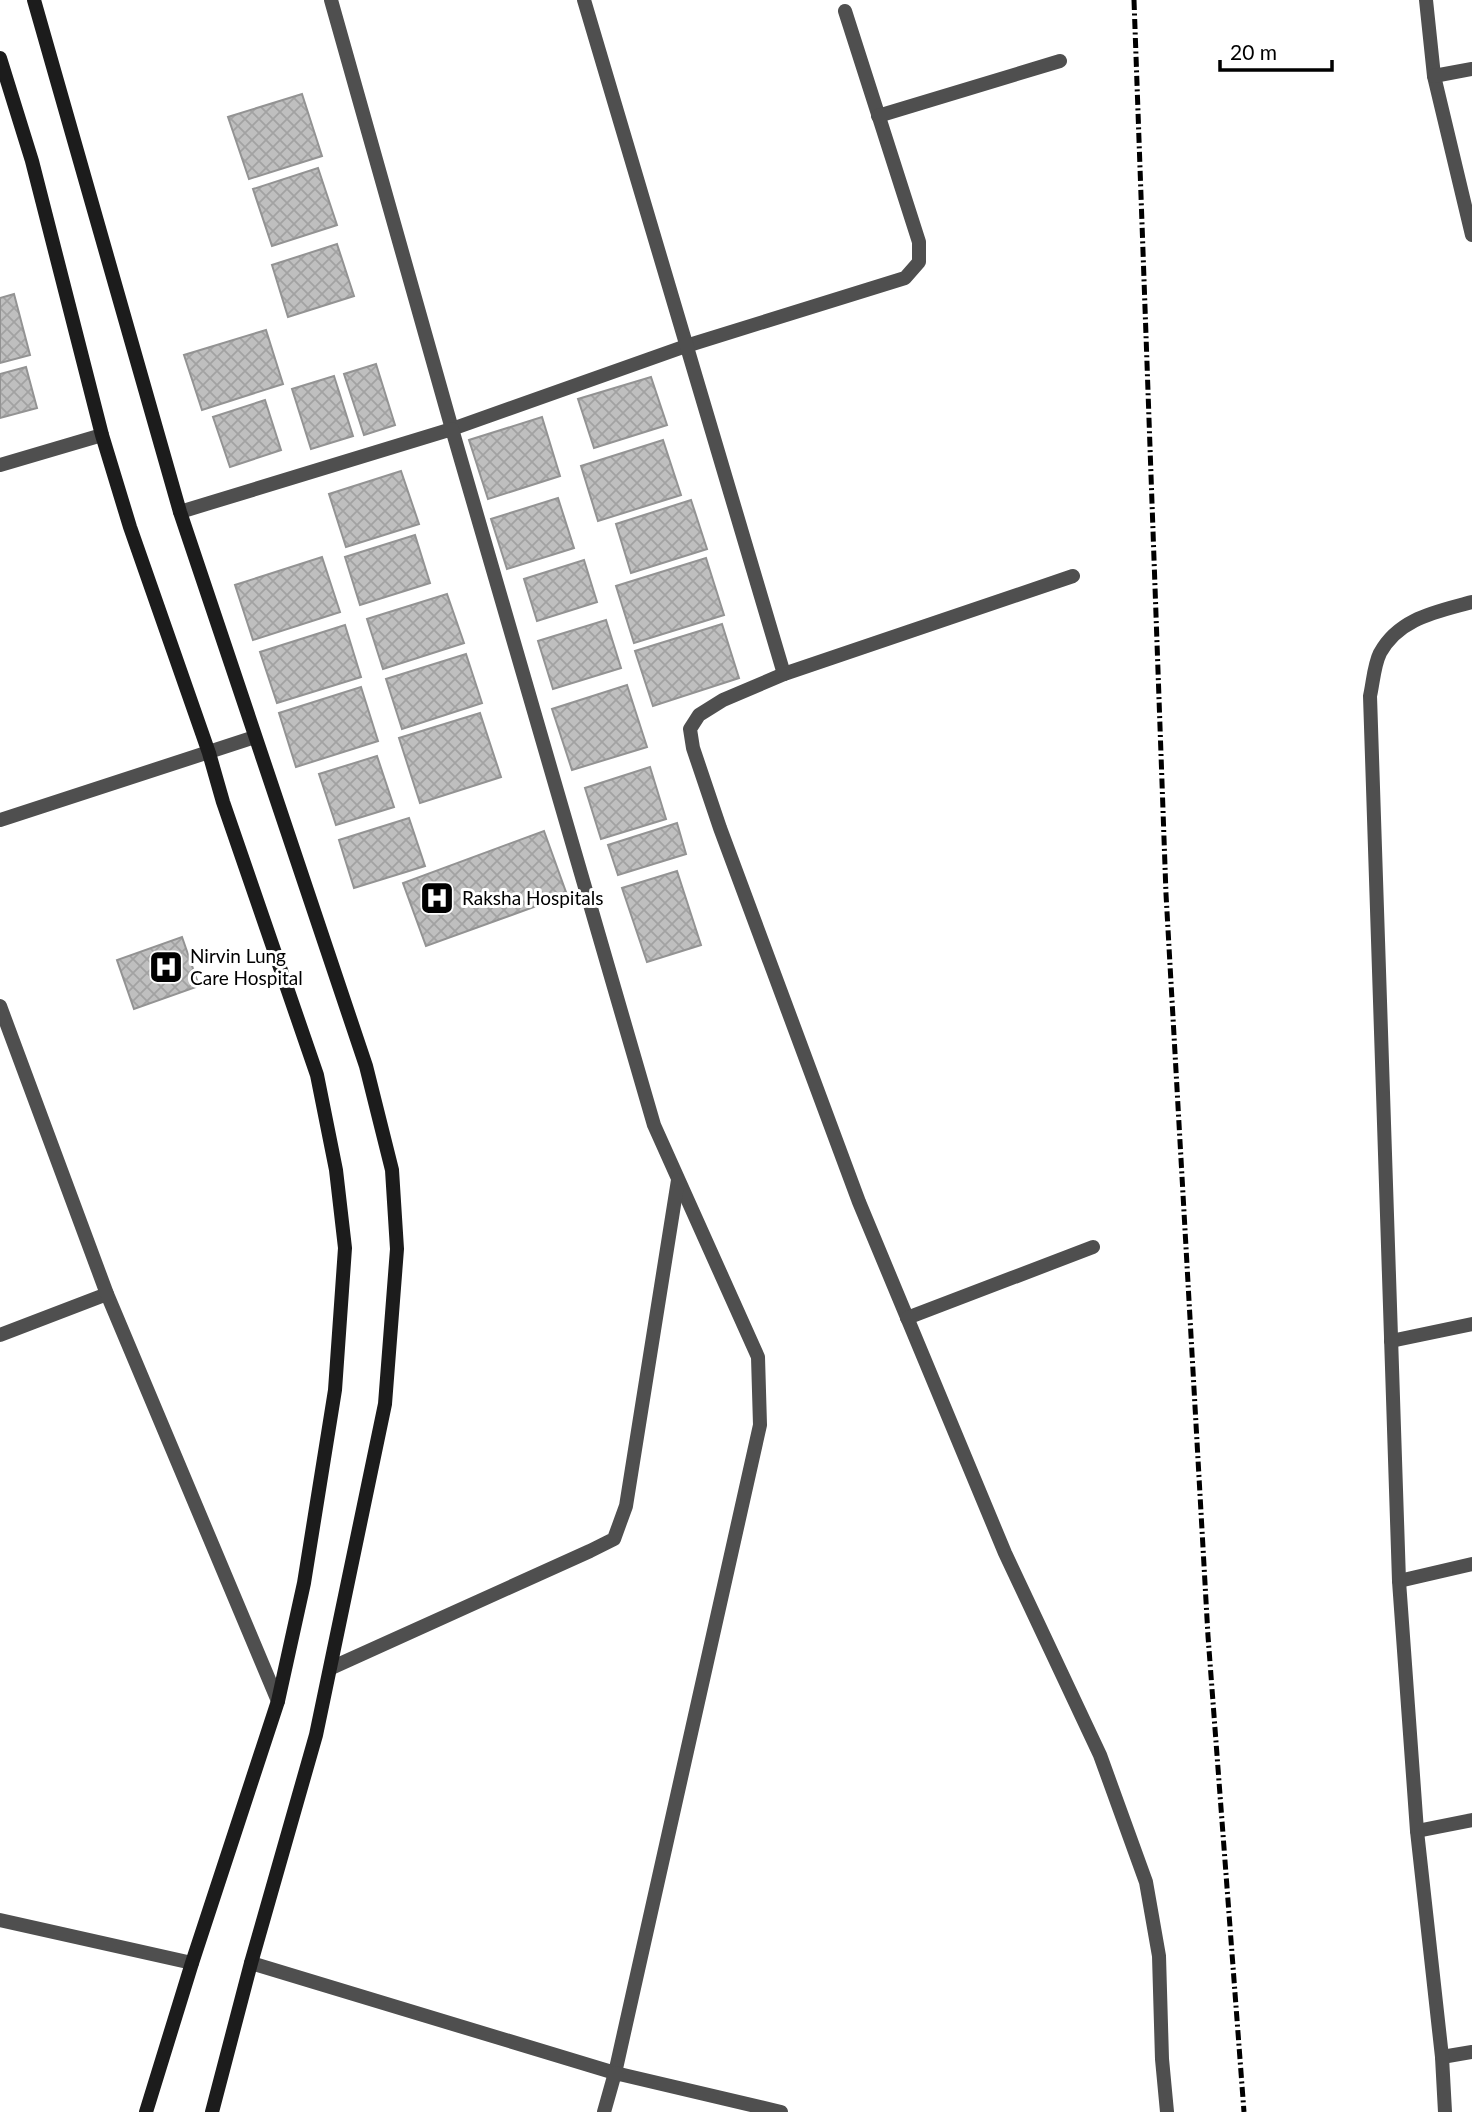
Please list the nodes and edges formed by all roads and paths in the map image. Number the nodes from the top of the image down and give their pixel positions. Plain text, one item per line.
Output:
1 (34, 0) edge
2 (331, 0) edge
3 (584, 0) edge
4 (1426, 0) edge
5 (845, 11) dead end
6 (0, 58) edge
7 (1060, 61) dead end
8 (1472, 69) edge
9 (1434, 76) junction
10 (878, 116) junction
11 (1472, 235) edge
12 (686, 346) junction
13 (452, 429) junction
14 (102, 435) junction
15 (0, 465) edge
16 (180, 512) junction
17 (1073, 576) dead end
18 (1472, 602) edge
19 (784, 674) junction
20 (256, 737) junction
21 (209, 753) junction
22 (0, 820) edge
23 (0, 1006) edge
24 (678, 1180) junction
25 (1093, 1247) dead end
26 (107, 1294) junction
27 (908, 1318) junction
28 (1472, 1324) edge
29 (0, 1335) edge
30 (1391, 1341) junction
31 (1472, 1564) edge
32 (1399, 1581) junction
33 (331, 1668) junction
34 (278, 1701) junction
35 (1472, 1820) edge
36 (1417, 1831) junction
37 (0, 1920) edge
38 (192, 1963) junction
39 (251, 1964) junction
40 (1472, 2052) edge
41 (1442, 2057) junction
42 (615, 2073) junction
43 (146, 2112) edge
44 (212, 2112) edge
45 (604, 2112) edge
46 (781, 2112) edge
47 (1167, 2112) edge
48 (1445, 2112) edge

1 - 16 main road
2 - 13 street
3 - 12 street
4 - 9 street
5 - 10 street
6 - 14 main road
7 - 10 street
8 - 9 street
9 - 11 street
10 - 12 street
12 - 13 street
12 - 19 street
13 - 16 street
13 - 24 street
14 - 15 street
14 - 21 main road
16 - 20 main road
17 - 19 street
18 - 30 street
19 - 27 street
20 - 21 street
20 - 33 main road
21 - 22 street
21 - 34 main road
23 - 26 street
24 - 33 street
24 - 42 street
25 - 27 street
26 - 29 street
26 - 34 street
27 - 47 street
28 - 30 street
30 - 32 street
31 - 32 street
32 - 36 street
33 - 39 main road
34 - 38 main road
35 - 36 street
36 - 41 street
37 - 38 street
38 - 43 main road
39 - 42 street
39 - 44 main road
40 - 41 street
41 - 48 street
42 - 45 street
42 - 46 street

